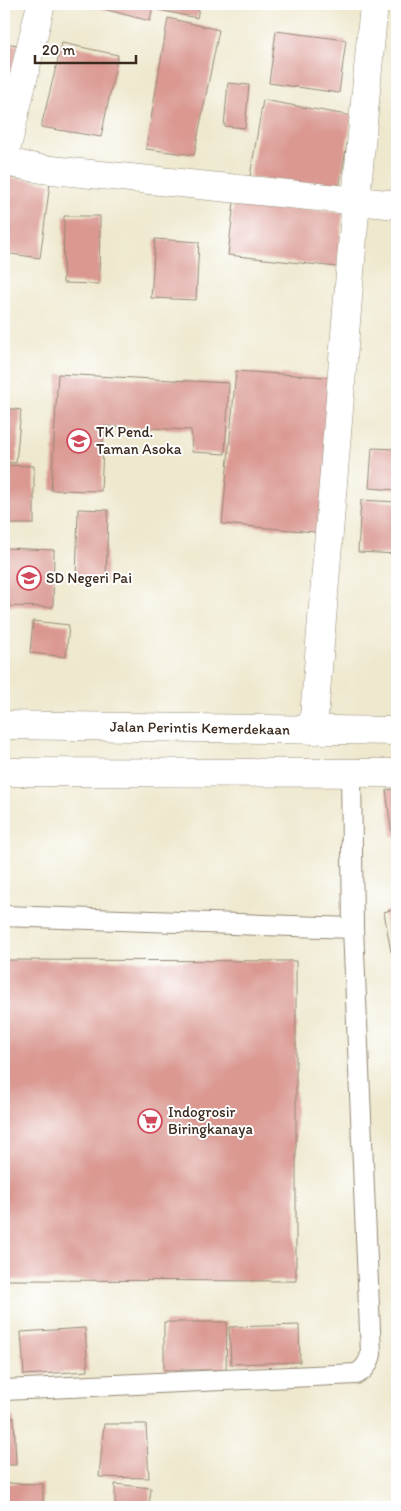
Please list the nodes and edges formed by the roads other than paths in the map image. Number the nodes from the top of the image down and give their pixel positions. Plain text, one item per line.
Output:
1 (41, 4) edge
2 (374, 4) edge
3 (4, 161) edge
4 (356, 199) junction
5 (397, 205) edge
6 (4, 725) edge
7 (312, 730) junction
8 (397, 731) edge
9 (4, 772) edge
10 (351, 773) junction
11 (397, 773) edge
12 (4, 916) edge
13 (353, 928) junction
14 (4, 1390) edge

1 - 3 main road
2 - 4 main road
3 - 4 main road
4 - 5 main road
4 - 7 main road
6 - 7 main road, Jalan Perintis Kemerdekaan
7 - 8 main road, Jalan Perintis Kemerdekaan
9 - 10 main road
10 - 11 main road
10 - 13 lane
12 - 13 lane
13 - 14 lane

